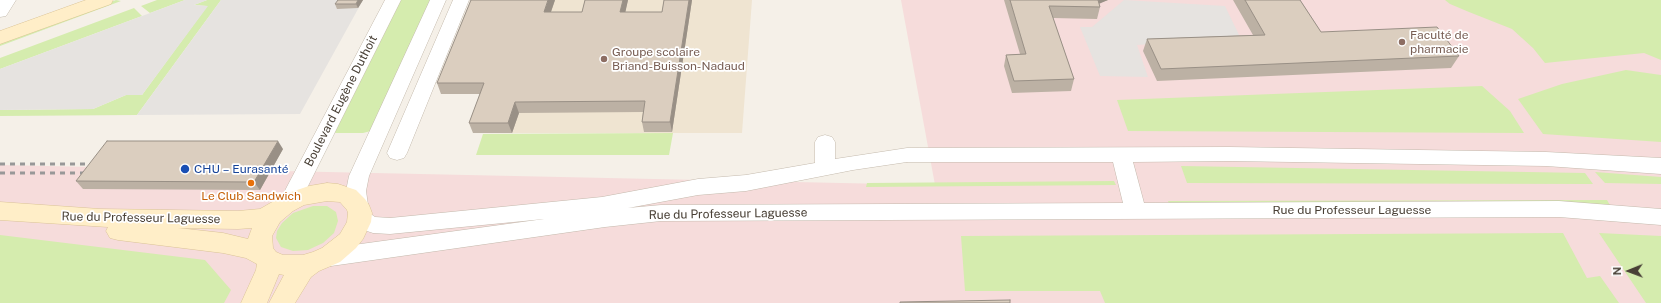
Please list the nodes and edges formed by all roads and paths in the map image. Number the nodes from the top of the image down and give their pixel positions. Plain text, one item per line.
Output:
1 (8, 0) edge
2 (73, 0) edge
3 (104, 0) edge
4 (392, 0) edge
5 (438, 0) edge
6 (461, 0) edge
7 (0, 12) edge
8 (0, 26) edge
9 (0, 38) edge
10 (825, 142) dead end
11 (397, 152) dead end
12 (1121, 155) junction
13 (1661, 166) edge
14 (825, 168) junction
15 (284, 207) junction
16 (359, 211) junction
17 (1, 212) edge
18 (1136, 212) junction
19 (1661, 217) edge
20 (265, 257) junction
21 (318, 261) junction
22 (254, 303) edge
23 (282, 303) edge

1 - 7 street
2 - 8 street
3 - 9 street
4 - 15 street, Boulevard Eugène Duthoit
5 - 16 street
6 - 11 street
10 - 14 street
12 - 13 street, Rue du Professeur Laguesse
12 - 14 street, Rue du Professeur Laguesse
12 - 18 street
14 - 16 street, Rue du Professeur Laguesse
15 - 16 street
15 - 17 street, Rue du Professeur Laguesse
15 - 20 street
16 - 21 street
17 - 20 street, Rue du Professeur Laguesse
18 - 19 street, Rue du Professeur Laguesse
18 - 21 street, Rue du Professeur Laguesse
20 - 21 street
20 - 22 street
21 - 23 street

